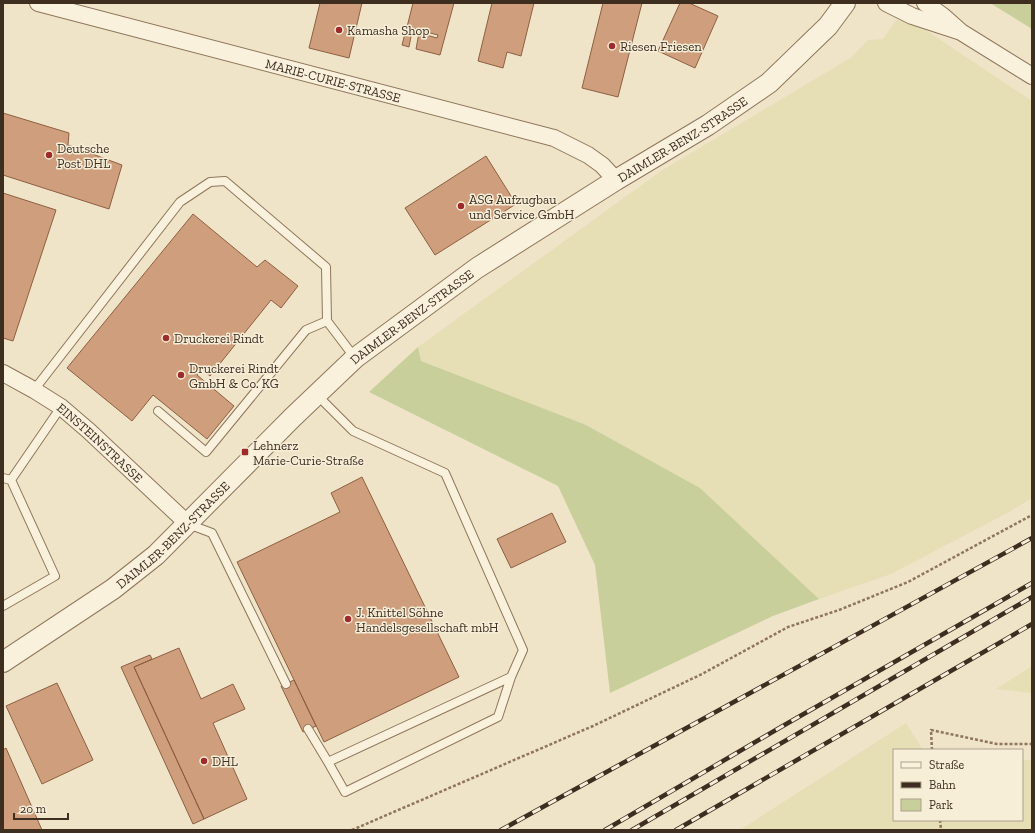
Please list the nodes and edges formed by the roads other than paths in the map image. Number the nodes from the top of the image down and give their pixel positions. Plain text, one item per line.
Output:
1 (38, 3) edge
2 (844, 3) edge
3 (886, 3) edge
4 (925, 3) edge
5 (961, 32) junction
6 (1032, 76) edge
7 (616, 180) junction
8 (328, 321) junction
9 (355, 358) junction
10 (3, 373) edge
11 (34, 390) junction
12 (317, 394) junction
13 (61, 407) junction
14 (158, 411) dead end
15 (7, 479) edge
16 (188, 524) junction
17 (3, 606) edge
18 (3, 662) edge
19 (511, 677) junction
20 (286, 684) dead end
21 (308, 729) dead end
22 (328, 762) junction

1 - 7 street, MARIE-CURIE-STRASSE
2 - 7 street, DAIMLER-BENZ-STRASSE
3 - 5 street
4 - 5 street
5 - 6 street
7 - 9 street, DAIMLER-BENZ-STRASSE
8 - 9 lane
8 - 11 lane
8 - 14 lane
9 - 12 street, DAIMLER-BENZ-STRASSE
10 - 11 street, EINSTEINSTRASSE
11 - 13 street, EINSTEINSTRASSE
12 - 16 street, DAIMLER-BENZ-STRASSE
12 - 19 lane
13 - 15 lane
13 - 16 street, EINSTEINSTRASSE
15 - 17 lane
16 - 18 street, DAIMLER-BENZ-STRASSE
16 - 20 lane
19 - 22 lane
19 - 22 lane
21 - 22 lane

